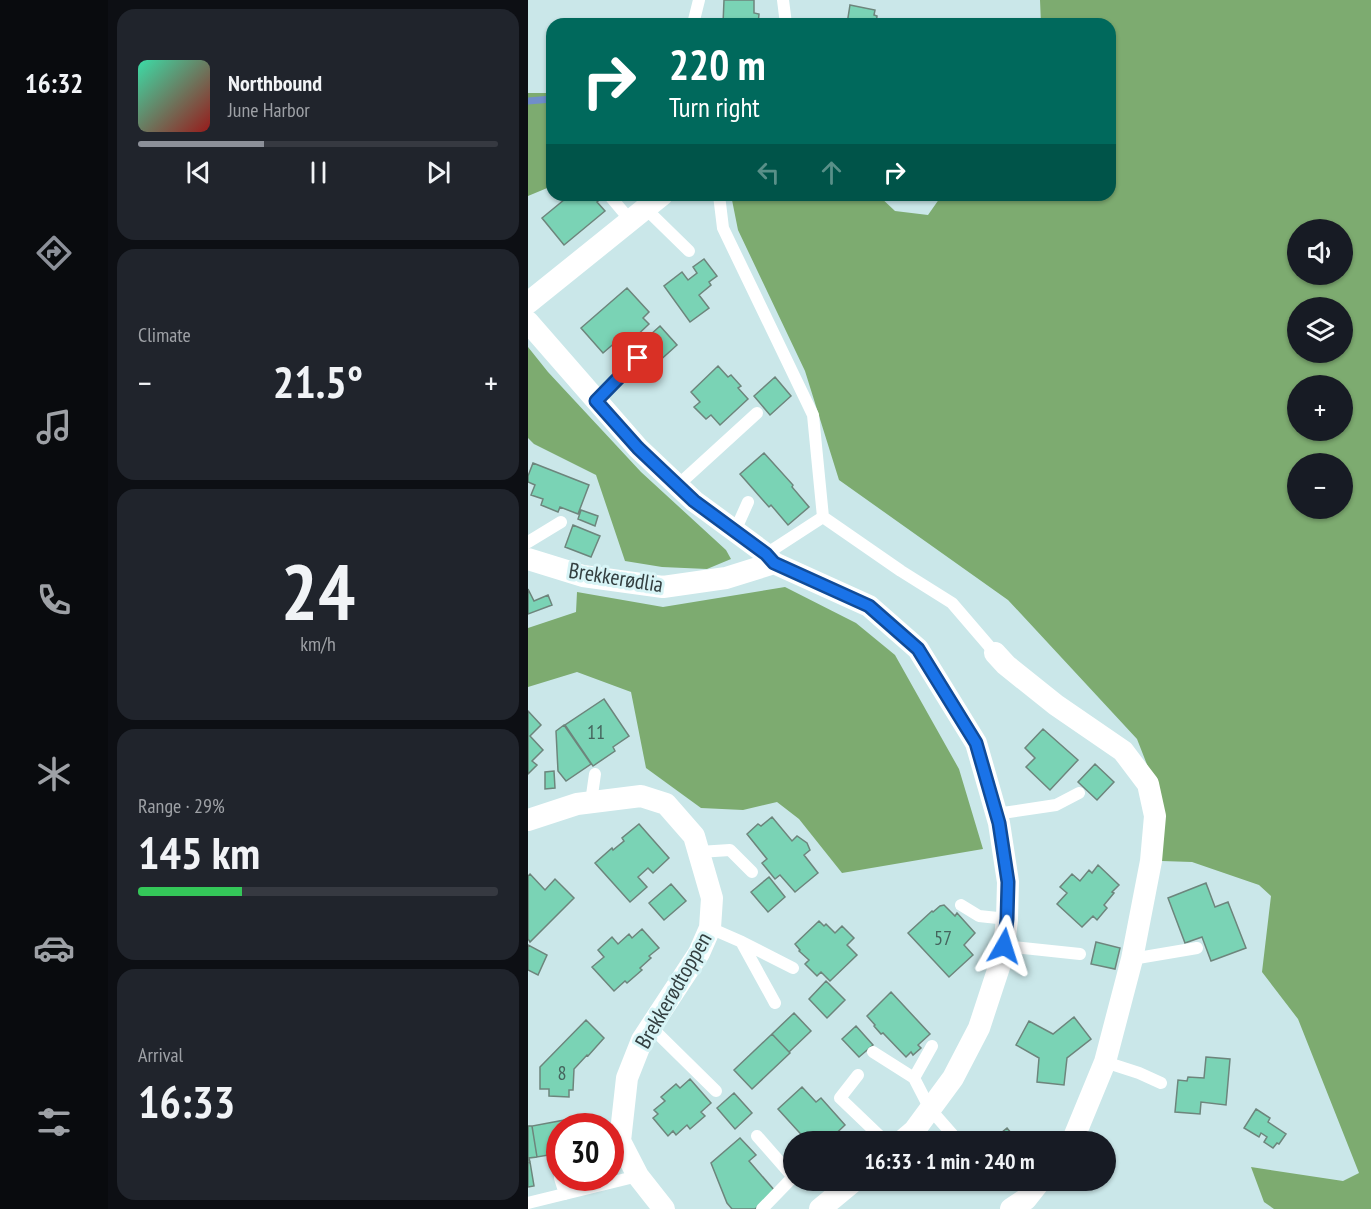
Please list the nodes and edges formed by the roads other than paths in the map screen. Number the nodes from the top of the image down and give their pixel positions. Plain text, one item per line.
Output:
1 (699, 0) edge
2 (783, 0) edge
3 (694, 18) edge
4 (785, 18) edge
5 (626, 201) edge
6 (720, 201) edge
7 (646, 208) edge
8 (689, 250) dead end
9 (528, 303) edge
10 (528, 321) edge
11 (638, 358) dead end
12 (596, 401) junction
13 (757, 413) dead end
14 (678, 486) junction
15 (748, 502) dead end
16 (823, 517) junction
17 (561, 522) dead end
18 (735, 531) junction
19 (528, 542) edge
20 (528, 559) edge
21 (770, 559) junction
22 (995, 653) joint
23 (595, 774) dead end
24 (1079, 794) dead end
25 (591, 802) junction
26 (996, 814) junction
27 (528, 820) edge
28 (699, 852) junction
29 (752, 873) dead end
30 (961, 904) dead end
31 (1007, 919) junction
32 (710, 928) junction
33 (742, 942) junction
34 (1004, 946) junction
35 (1197, 948) dead end
36 (1080, 954) dead end
37 (1132, 959) junction
38 (793, 968) dead end
39 (775, 1003) dead end
40 (651, 1027) junction
41 (932, 1046) dead end
42 (873, 1052) dead end
43 (1105, 1062) junction
44 (858, 1075) dead end
45 (914, 1078) junction
46 (1161, 1083) dead end
47 (716, 1091) dead end
48 (930, 1109) junction
49 (874, 1131) edge
50 (914, 1131) edge
51 (949, 1131) edge
52 (1077, 1131) edge
53 (757, 1136) dead end
54 (638, 1176) junction
55 (564, 1191) edge
56 (842, 1191) edge
57 (1032, 1191) edge
58 (565, 1194) junction
59 (528, 1203) edge
60 (664, 1209) edge
61 (762, 1209) edge
62 (820, 1209) edge
63 (1011, 1209) edge

1 - 3 lane
2 - 4 lane
5 - 7 lane
6 - 16 lane
7 - 8 lane
7 - 9 street
10 - 12 street
11 - 12 lane
12 - 14 street
13 - 14 lane
14 - 18 street
15 - 18 lane
16 - 21 lane
16 - 22 lane
17 - 19 lane
18 - 21 street
20 - 21 street, Brekkerødlia
21 - 26 street
22 - 37 street
23 - 25 lane
24 - 26 lane
25 - 27 street, Brekkerødtoppen
25 - 28 street, Brekkerødtoppen
26 - 31 street
28 - 29 lane
28 - 32 street, Brekkerødtoppen
30 - 31 lane
31 - 34 street
32 - 33 lane
32 - 40 street, Brekkerødtoppen
33 - 38 lane
33 - 39 lane
34 - 36 lane
34 - 48 street
35 - 37 lane
37 - 43 street
40 - 47 lane
40 - 54 street, Brekkerødtoppen
41 - 45 lane
42 - 45 lane
43 - 46 lane
43 - 52 street
44 - 49 lane
45 - 48 lane
48 - 50 street
48 - 51 lane
53 - 61 lane
54 - 58 lane
54 - 60 street, Brekkerødtoppen
55 - 58 lane
56 - 62 street
57 - 63 street
58 - 59 lane

